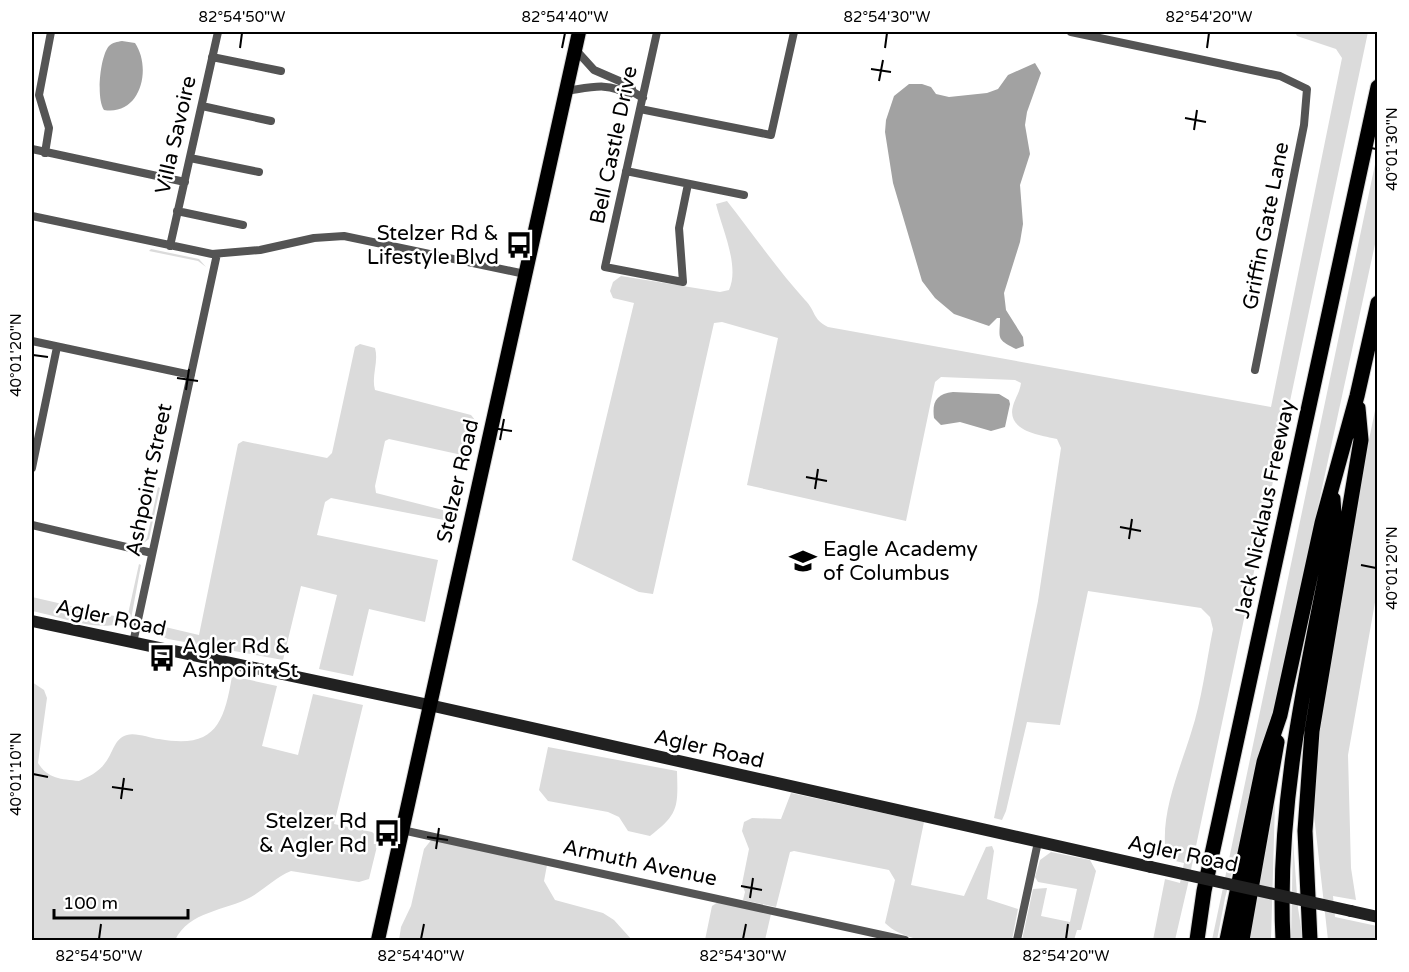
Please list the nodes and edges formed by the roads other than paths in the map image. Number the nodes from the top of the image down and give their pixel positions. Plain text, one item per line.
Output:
1 (51, 32) edge
2 (218, 32) edge
3 (579, 32) edge
4 (657, 32) edge
5 (794, 32) edge
6 (1071, 32) edge
7 (575, 49) junction
8 (212, 57) junction
9 (281, 71) dead end
10 (1377, 87) edge
11 (566, 91) junction
12 (633, 92) junction
13 (643, 98) junction
14 (202, 106) junction
15 (640, 109) junction
16 (271, 121) dead end
17 (32, 149) edge
18 (45, 153) junction
19 (190, 158) junction
20 (626, 171) junction
21 (259, 172) dead end
22 (185, 182) junction
23 (688, 184) junction
24 (744, 195) dead end
25 (177, 211) junction
26 (32, 216) edge
27 (243, 225) dead end
28 (170, 246) junction
29 (217, 254) junction
30 (525, 274) junction
31 (1377, 303) edge
32 (32, 341) edge
33 (57, 346) junction
34 (1255, 370) dead end
35 (191, 375) junction
36 (1357, 396) junction
37 (32, 468) edge
38 (1332, 493) junction
39 (32, 525) edge
40 (152, 553) junction
41 (32, 621) edge
42 (133, 643) junction
43 (429, 705) junction
44 (1280, 715) junction
45 (402, 830) junction
46 (1038, 842) junction
47 (1306, 881) junction
48 (1204, 891) junction
49 (1377, 917) edge
50 (378, 940) edge
51 (905, 940) edge
52 (1017, 940) edge
53 (1186, 940) edge
54 (1197, 940) edge
55 (1227, 940) edge
56 (1242, 940) edge
57 (1283, 940) edge
58 (1310, 940) edge
59 (1321, 940) edge

1 - 18 street
2 - 8 street, Villa Savoire
3 - 7 main road, Stelzer Road
4 - 13 street, Bell Castle Drive
5 - 15 street
6 - 34 street, Griffin Gate Lane
7 - 11 main road, Stelzer Road
7 - 12 street
8 - 9 street
8 - 14 street, Villa Savoire
10 - 48 highway, Jack Nicklaus Freeway
11 - 12 street
11 - 30 main road, Stelzer Road
12 - 13 street
13 - 15 street, Bell Castle Drive
14 - 16 street
14 - 19 street, Villa Savoire
15 - 20 street, Bell Castle Drive
17 - 18 street
18 - 22 street
19 - 21 street
19 - 22 street, Villa Savoire
20 - 23 street
20 - 23 street, Bell Castle Drive
22 - 25 street, Villa Savoire
23 - 24 street
25 - 27 street
25 - 28 street, Villa Savoire
26 - 28 street
28 - 29 street
29 - 30 street
29 - 35 street, Ashpoint Street
30 - 43 main road, Stelzer Road
31 - 36 highway
32 - 33 street
33 - 35 street
33 - 37 street
35 - 40 street, Ashpoint Street
36 - 38 highway
36 - 47 highway
38 - 44 highway
38 - 57 highway
39 - 40 street
40 - 42 street, Ashpoint Street
41 - 42 main road, Agler Road
42 - 43 main road, Agler Road
43 - 45 main road, Stelzer Road
43 - 46 main road, Agler Road
44 - 55 highway
44 - 56 highway
45 - 50 main road, Stelzer Road
45 - 51 street, Armuth Avenue
46 - 49 main road, Agler Road, bridge
46 - 52 street
47 - 58 highway
47 - 59 highway
48 - 53 highway
48 - 54 highway, Jack Nicklaus Freeway

